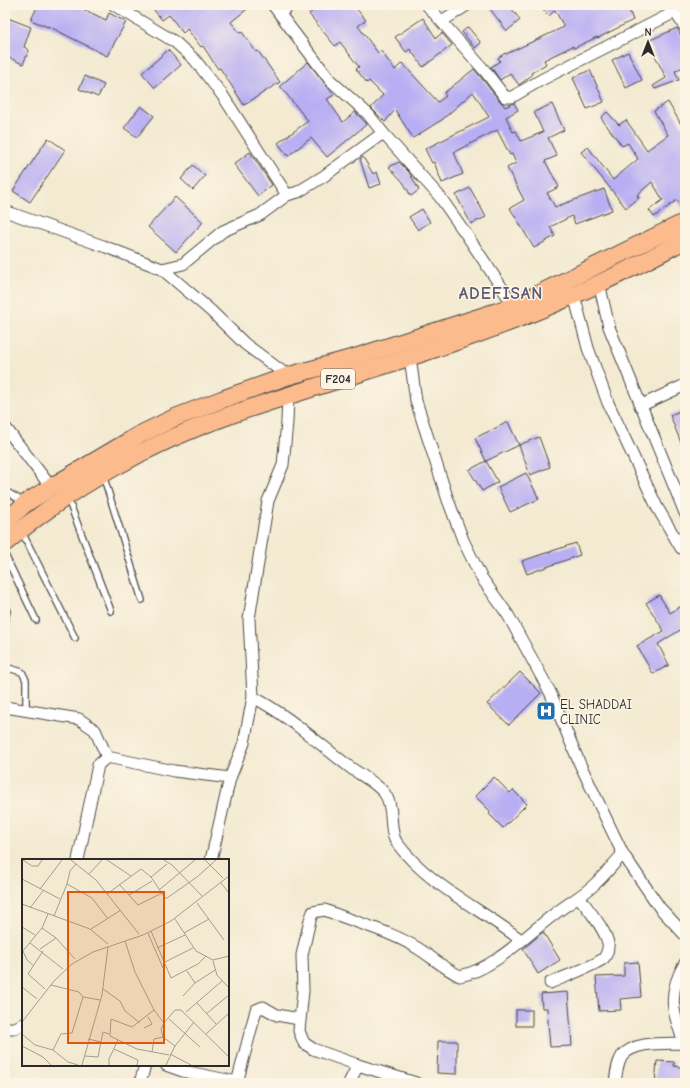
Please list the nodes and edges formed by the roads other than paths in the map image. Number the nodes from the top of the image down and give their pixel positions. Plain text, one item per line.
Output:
1 (114, 5) edge
2 (290, 5) edge
3 (427, 5) edge
4 (467, 5) edge
5 (671, 8) edge
6 (277, 9) edge
7 (442, 21) junction
8 (685, 27) edge
9 (382, 133) junction
10 (288, 195) junction
11 (5, 211) edge
12 (685, 222) edge
13 (685, 240) edge
14 (162, 269) junction
15 (599, 283) junction
16 (574, 295) junction
17 (514, 306) junction
18 (410, 357) junction
19 (288, 376) junction
20 (685, 386) edge
21 (288, 396) junction
22 (640, 406) junction
23 (5, 427) edge
24 (103, 475) junction
25 (51, 487) junction
26 (5, 491) edge
27 (67, 496) junction
28 (26, 503) junction
29 (685, 511) edge
30 (5, 522) edge
31 (21, 530) junction
32 (5, 544) edge
33 (682, 548) dead end
34 (5, 555) edge
35 (142, 600) dead end
36 (5, 605) edge
37 (110, 611) dead end
38 (5, 620) edge
39 (36, 620) dead end
40 (74, 638) dead end
41 (5, 667) edge
42 (253, 697) junction
43 (5, 707) edge
44 (26, 711) junction
45 (107, 757) junction
46 (230, 778) junction
47 (623, 854) junction
48 (78, 859) edge
49 (211, 859) edge
50 (580, 898) junction
51 (685, 934) edge
52 (521, 940) junction
53 (685, 962) edge
54 (550, 983) dead end
55 (299, 1019) junction
56 (22, 1024) edge
57 (5, 1028) edge
58 (685, 1044) edge
59 (358, 1065) junction
60 (145, 1066) edge
61 (169, 1066) edge
62 (140, 1083) edge
63 (237, 1083) edge
64 (349, 1083) edge
65 (416, 1083) edge
66 (615, 1083) edge

1 - 10 street
2 - 6 street
3 - 7 street
4 - 7 street
5 - 7 street
5 - 8 street
6 - 9 street
9 - 10 street
9 - 17 street
10 - 14 street
11 - 14 street
12 - 17 main road, F204
13 - 15 main road, F204
14 - 19 street
15 - 16 main road, F204
15 - 22 street
16 - 18 main road, F204
16 - 33 street
17 - 19 main road, F204
18 - 21 main road, F204
18 - 47 street
19 - 25 main road, F204
20 - 22 street
21 - 24 main road, F204
21 - 42 street
22 - 29 street
23 - 25 street
24 - 27 main road, F204
24 - 35 lane
25 - 28 main road, F204
26 - 28 lane
27 - 31 main road, F204
27 - 37 lane
28 - 30 main road, F204
31 - 32 main road, F204
31 - 40 lane
34 - 39 lane
36 - 38 lane
41 - 44 lane
42 - 46 street
42 - 52 street
43 - 44 street
44 - 45 street
45 - 46 street
45 - 48 street
46 - 49 street
47 - 50 street
47 - 51 street
50 - 52 street
50 - 54 street
52 - 55 street
53 - 58 street
55 - 59 street
55 - 63 street
56 - 57 street
58 - 66 street
59 - 64 street
59 - 65 street
60 - 62 street
61 - 63 street

